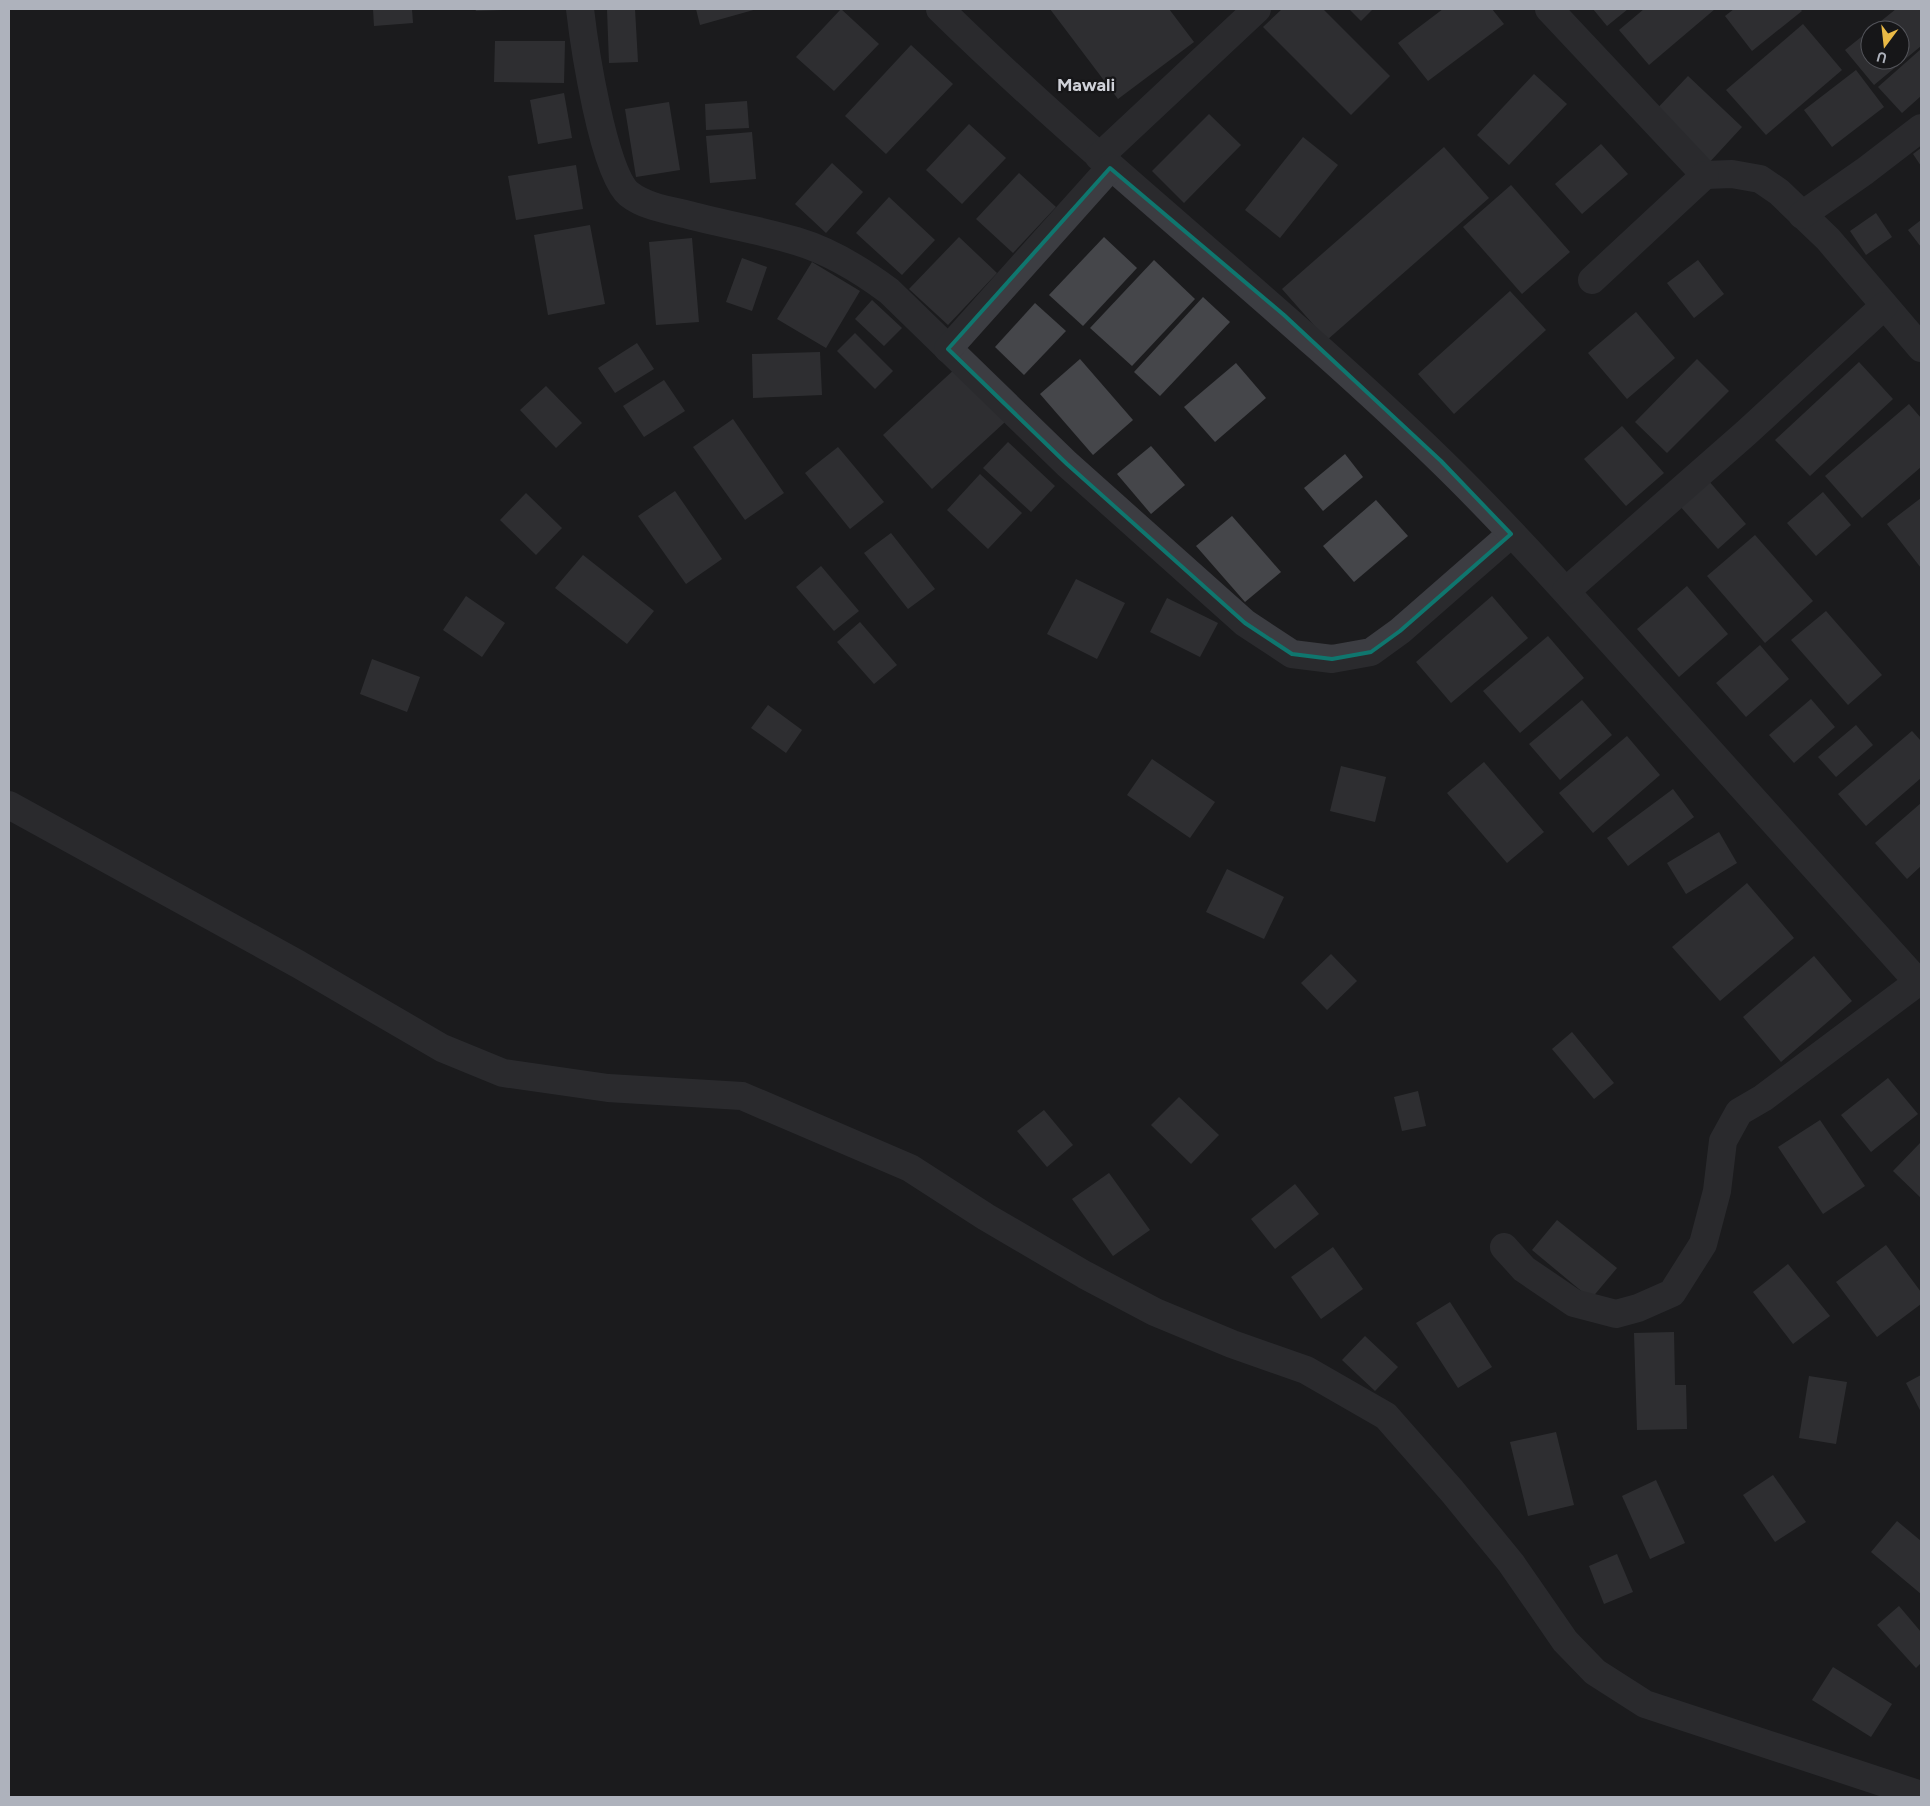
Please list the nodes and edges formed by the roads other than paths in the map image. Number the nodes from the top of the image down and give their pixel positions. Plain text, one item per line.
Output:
1 (580, 9) edge
2 (940, 9) edge
3 (1256, 9) edge
4 (1549, 9) edge
5 (1921, 128) edge
6 (1104, 163) junction
7 (1705, 175) junction
8 (1802, 215) junction
9 (1592, 280) dead end
10 (1884, 306) junction
11 (1921, 348) edge
12 (948, 349) junction
13 (1511, 534) junction
14 (1566, 591) junction
15 (9, 804) edge
16 (1920, 983) edge
17 (1504, 1247) dead end
18 (1921, 1795) edge

1 - 12 street
2 - 6 street
3 - 6 street
4 - 7 street
5 - 8 street
6 - 12 street
6 - 13 street
7 - 8 street
7 - 9 street
8 - 10 street
10 - 11 street
10 - 14 street
12 - 13 street
13 - 14 street
14 - 16 street
15 - 18 street
16 - 17 street

